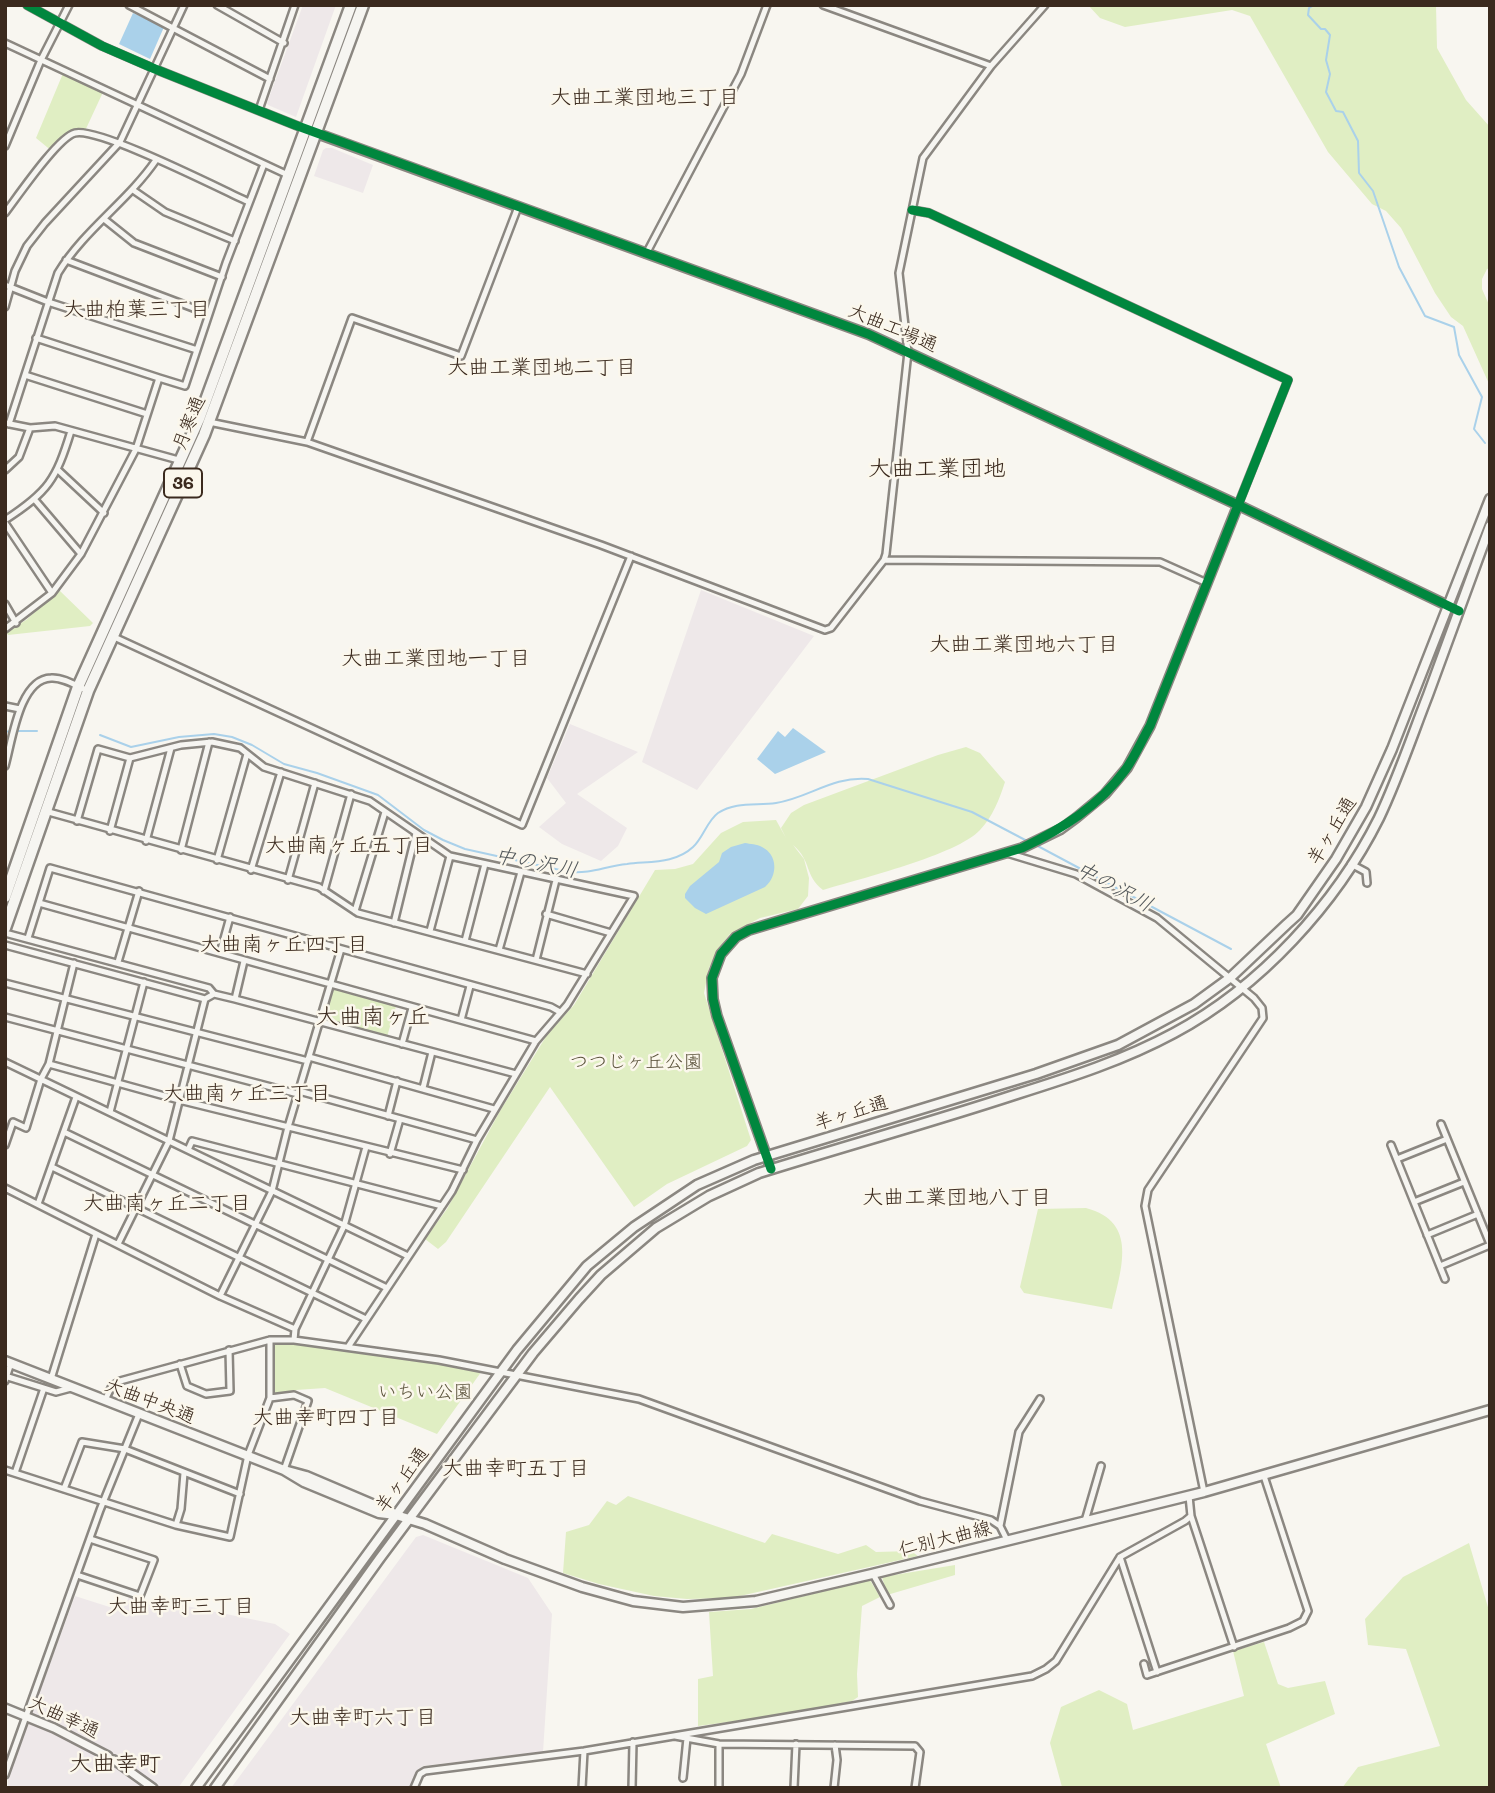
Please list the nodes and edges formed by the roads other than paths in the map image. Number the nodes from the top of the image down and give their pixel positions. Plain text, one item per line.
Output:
1 (27, 5) edge
2 (69, 5) edge
3 (129, 5) edge
4 (184, 5) edge
5 (217, 5) edge
6 (295, 5) edge
7 (351, 5) edge
8 (363, 5) edge
9 (767, 5) edge
10 (823, 5) edge
11 (1045, 5) edge
12 (60, 23) junction
13 (174, 27) junction
14 (284, 43) junction
15 (6, 46) edge
16 (41, 60) junction
17 (991, 66) junction
18 (155, 69) junction
19 (270, 79) junction
20 (138, 107) junction
21 (259, 110) junction
22 (311, 131) junction
23 (120, 142) junction
24 (5, 146) edge
25 (156, 160) junction
26 (264, 164) junction
27 (294, 178) junction
28 (133, 190) junction
29 (249, 202) junction
30 (518, 207) junction
31 (912, 209) junction
32 (5, 213) edge
33 (104, 219) junction
34 (235, 240) junction
35 (646, 254) junction
36 (66, 260) junction
37 (222, 276) junction
38 (8, 286) edge
39 (48, 302) junction
40 (5, 307) edge
41 (209, 314) junction
42 (36, 338) junction
43 (197, 350) junction
44 (908, 352) junction
45 (25, 375) junction
46 (159, 378) junction
47 (147, 414) junction
48 (204, 421) junction
49 (7, 424) edge
50 (30, 428) junction
51 (71, 431) junction
52 (307, 442) junction
53 (136, 449) junction
54 (186, 462) junction
55 (5, 470) edge
56 (58, 470) junction
57 (1490, 499) edge
58 (35, 500) junction
59 (1238, 505) junction
60 (104, 513) junction
61 (5, 522) edge
62 (1490, 526) edge
63 (81, 554) junction
64 (631, 556) junction
65 (884, 560) junction
66 (1207, 583) junction
67 (52, 593) junction
68 (5, 604) edge
69 (1446, 605) junction
70 (1459, 611) junction
71 (16, 623) junction
72 (5, 629) edge
73 (107, 634) junction
74 (83, 689) junction
75 (5, 706) edge
76 (20, 709) junction
77 (209, 742) junction
78 (171, 748) junction
79 (247, 754) junction
80 (130, 758) junction
81 (5, 766) edge
82 (281, 772) junction
83 (315, 783) junction
84 (351, 794) junction
85 (40, 810) junction
86 (385, 812) junction
87 (77, 821) junction
88 (110, 831) junction
89 (416, 833) junction
90 (146, 841) junction
91 (181, 850) junction
92 (1007, 853) junction
93 (450, 856) junction
94 (217, 860) junction
95 (485, 864) junction
96 (1351, 864) junction
97 (251, 870) junction
98 (521, 872) junction
99 (288, 880) junction
100 (556, 880) junction
101 (1367, 883) dead end
102 (139, 891) junction
103 (324, 891) junction
104 (5, 897) edge
105 (39, 904) junction
106 (355, 911) junction
107 (546, 915) junction
108 (230, 917) junction
109 (394, 923) junction
110 (128, 927) junction
111 (5, 930) edge
112 (430, 931) junction
113 (611, 933) junction
114 (29, 938) junction
115 (465, 941) junction
116 (5, 945) edge
117 (341, 949) junction
118 (499, 950) junction
119 (220, 953) junction
120 (536, 960) junction
121 (244, 961) junction
122 (118, 962) junction
123 (74, 963) junction
124 (587, 974) junction
125 (1231, 977) junction
126 (144, 982) junction
127 (5, 983) edge
128 (330, 985) junction
129 (470, 986) junction
130 (1243, 987) junction
131 (214, 994) junction
132 (66, 998) junction
133 (205, 999) junction
134 (235, 999) junction
135 (412, 1008) junction
136 (560, 1012) junction
137 (135, 1016) junction
138 (5, 1017) edge
139 (461, 1020) junction
140 (319, 1021) junction
141 (57, 1032) junction
142 (197, 1033) junction
143 (536, 1041) junction
144 (402, 1044) junction
145 (126, 1049) junction
146 (432, 1052) junction
147 (309, 1059) junction
148 (5, 1062) edge
149 (49, 1064) junction
150 (188, 1066) junction
151 (516, 1073) junction
152 (41, 1079) junction
153 (397, 1081) junction
154 (117, 1083) junction
155 (424, 1088) junction
156 (299, 1093) junction
157 (76, 1097) junction
158 (179, 1100) junction
159 (494, 1109) junction
160 (110, 1112) junction
161 (388, 1116) junction
162 (400, 1119) junction
163 (1441, 1124) dead end
164 (288, 1127) junction
165 (64, 1132) junction
166 (1447, 1139) junction
167 (477, 1140) junction
168 (169, 1141) junction
169 (5, 1145) edge
170 (1391, 1145) dead end
171 (366, 1147) junction
172 (188, 1150) junction
173 (390, 1154) junction
174 (766, 1156) junction
175 (1397, 1159) junction
176 (278, 1164) junction
177 (52, 1167) junction
178 (771, 1169) junction
179 (463, 1170) junction
180 (152, 1176) junction
181 (1464, 1182) junction
182 (357, 1184) junction
183 (5, 1188) edge
184 (272, 1191) junction
185 (1414, 1202) junction
186 (38, 1205) junction
187 (442, 1206) junction
188 (137, 1208) junction
189 (1478, 1214) junction
190 (255, 1225) junction
191 (344, 1226) junction
192 (96, 1234) junction
193 (1427, 1234) junction
194 (118, 1244) junction
195 (1490, 1245) edge
196 (408, 1256) junction
197 (239, 1257) junction
198 (329, 1260) junction
199 (1440, 1266) junction
200 (1445, 1279) dead end
201 (387, 1288) junction
202 (313, 1293) junction
203 (220, 1296) junction
204 (366, 1319) junction
205 (295, 1329) junction
206 (270, 1340) junction
207 (294, 1340) junction
208 (348, 1347) junction
209 (229, 1350) junction
210 (8, 1362) edge
211 (180, 1364) junction
212 (500, 1371) junction
213 (517, 1375) junction
214 (6, 1378) edge
215 (51, 1379) junction
216 (44, 1388) junction
217 (74, 1388) junction
218 (270, 1398) junction
219 (1040, 1399) dead end
220 (105, 1400) junction
221 (1490, 1410) edge
222 (139, 1414) junction
223 (125, 1449) junction
224 (248, 1455) junction
225 (1101, 1466) dead end
226 (5, 1470) edge
227 (284, 1470) junction
228 (15, 1473) junction
229 (184, 1473) junction
230 (1264, 1476) junction
231 (64, 1489) junction
232 (1204, 1492) junction
233 (240, 1494) junction
234 (1189, 1496) junction
235 (103, 1501) junction
236 (396, 1516) junction
237 (1191, 1516) junction
238 (410, 1520) junction
239 (1085, 1521) junction
240 (176, 1525) junction
241 (1000, 1526) junction
242 (89, 1539) junction
243 (1007, 1540) junction
244 (1120, 1557) junction
245 (872, 1574) junction
246 (77, 1575) junction
247 (890, 1605) dead end
248 (1234, 1647) junction
249 (1144, 1664) dead end
250 (1157, 1672) junction
251 (5, 1708) edge
252 (26, 1717) junction
253 (670, 1735) junction
254 (687, 1738) junction
255 (633, 1742) junction
256 (719, 1744) junction
257 (796, 1744) junction
258 (835, 1745) junction
259 (584, 1751) junction
260 (827, 1770) dead end
261 (835, 1770) junction
262 (5, 1775) edge
263 (683, 1778) dead end
264 (153, 1788) edge
265 (196, 1788) edge
266 (215, 1788) edge
267 (414, 1788) edge
268 (582, 1788) edge
269 (632, 1788) edge
270 (719, 1788) edge
271 (794, 1788) edge
272 (834, 1788) edge
273 (915, 1788) edge

1 - 12 street
2 - 12 street
3 - 13 street
4 - 13 street
5 - 14 street
6 - 14 street
7 - 22 highway, 月寒通 / 36
8 - 22 highway, 月寒通 / 36
9 - 35 street
10 - 17 street
11 - 17 street
12 - 16 street
12 - 18 street
13 - 18 street
13 - 19 street
14 - 19 street
15 - 16 street
16 - 20 street
16 - 24 street
17 - 31 street
18 - 20 street
18 - 21 street
19 - 21 street
20 - 23 street
20 - 26 street
21 - 22 street
22 - 27 highway, 月寒通 / 36
22 - 30 street, 大曲工場通
23 - 25 street
23 - 32 street
23 - 38 street
25 - 28 street
25 - 29 street
26 - 27 street
26 - 29 street
27 - 48 highway, 月寒通 / 36
28 - 33 street
28 - 34 street
29 - 34 street
30 - 35 street, 大曲工場通
30 - 52 street
31 - 44 street
31 - 59 street
33 - 36 street
33 - 37 street
34 - 37 street
35 - 44 street, 大曲工場通
36 - 39 street
36 - 41 street
37 - 41 street
38 - 39 street
38 - 40 street
39 - 42 street
39 - 43 street
41 - 43 street
42 - 45 street
42 - 46 street
43 - 46 street
44 - 59 street, 大曲工場通
44 - 65 street
45 - 47 street
45 - 49 street
46 - 47 street
47 - 53 street
48 - 52 street
48 - 54 highway, 月寒通 / 36
49 - 50 street
50 - 51 street
50 - 55 street
51 - 53 street
51 - 56 street
52 - 64 street
53 - 54 street
53 - 60 street
54 - 73 highway, 月寒通 / 36
56 - 58 street
56 - 60 street
57 - 69 main road, 羊ヶ丘通
58 - 61 street
58 - 63 street
59 - 66 street
59 - 69 street, 大曲工場通
60 - 63 street
61 - 67 street
62 - 70 main road, 羊ヶ丘通
63 - 67 street
64 - 65 street
64 - 73 street
65 - 66 street
66 - 92 street
67 - 71 street
68 - 71 street
69 - 70 street, 大曲工場通
69 - 125 main road, 羊ヶ丘通
70 - 96 main road, 羊ヶ丘通
71 - 72 street
73 - 74 highway, 月寒通 / 36
74 - 76 street
74 - 85 highway, 月寒通 / 36
75 - 76 street
76 - 81 street
77 - 78 street
77 - 79 street
77 - 91 street
78 - 80 street
78 - 90 street
79 - 82 street
79 - 94 street
80 - 87 street
80 - 88 street
82 - 83 street
82 - 97 street
83 - 84 street
83 - 99 street
84 - 86 street
84 - 103 street
85 - 87 street
85 - 104 highway, 月寒通 / 36
85 - 111 highway, 月寒通 / 36
86 - 89 street
86 - 106 street
87 - 88 street
88 - 90 street
89 - 93 street
89 - 109 street
90 - 91 street
91 - 94 street
92 - 125 street
92 - 174 street
93 - 95 street
93 - 112 street
94 - 97 street
95 - 98 street
95 - 115 street
96 - 101 street
96 - 130 main road, 羊ヶ丘通
97 - 99 street
98 - 100 street
98 - 118 street
99 - 103 street
100 - 107 street
100 - 113 street
102 - 105 street
102 - 108 street
102 - 110 street
103 - 106 street
105 - 110 street
105 - 114 street
106 - 109 street
107 - 113 street
107 - 120 street
108 - 117 street
108 - 119 street
109 - 112 street
110 - 119 street
110 - 122 street
111 - 114 street
112 - 115 street
113 - 124 street
114 - 122 street
115 - 118 street
116 - 123 street
117 - 128 street
117 - 129 street
118 - 120 street
119 - 121 street
120 - 124 street
121 - 128 street
121 - 134 street
122 - 131 street
123 - 126 street
123 - 132 street
124 - 136 street
125 - 130 street
125 - 174 main road, 羊ヶ丘通
126 - 133 street
126 - 137 street
127 - 132 street
128 - 135 street
128 - 140 street
129 - 136 street
129 - 139 street
130 - 178 main road, 羊ヶ丘通
130 - 232 street
131 - 133 street
131 - 134 street
132 - 137 street
132 - 141 street
133 - 142 street
134 - 140 street
135 - 139 street
135 - 144 street
136 - 143 street
137 - 142 street
137 - 145 street
138 - 141 street
139 - 143 street
140 - 144 street
140 - 147 street
141 - 145 street
141 - 149 street
142 - 147 street
142 - 150 street
143 - 151 street
144 - 146 street
145 - 150 street
145 - 154 street
146 - 151 street
146 - 155 street
147 - 153 street
147 - 156 street
148 - 152 street
149 - 152 street
149 - 154 street
150 - 156 street
150 - 158 street
151 - 159 street
152 - 157 street
152 - 169 street
153 - 155 street
153 - 161 street
154 - 158 street
154 - 160 street
155 - 159 street
156 - 161 street
156 - 164 street
157 - 160 street
157 - 165 street
158 - 164 street
158 - 168 street
159 - 167 street
160 - 168 street
161 - 162 street
162 - 167 street
162 - 173 street
163 - 166 street
164 - 171 street
164 - 176 street
165 - 177 street
165 - 180 street
166 - 175 street
166 - 181 street
167 - 179 street
168 - 172 street
168 - 180 street
170 - 175 street
171 - 173 street
171 - 182 street
172 - 176 street
172 - 184 street
173 - 179 street
174 - 178 street
174 - 212 main road, 羊ヶ丘通
175 - 185 street
176 - 182 street
176 - 184 street
177 - 186 street
177 - 188 street
178 - 213 main road, 羊ヶ丘通
179 - 187 street
180 - 188 street
180 - 190 street
181 - 185 street
181 - 189 street
182 - 187 street
182 - 191 street
183 - 186 street
184 - 190 street
184 - 191 street
185 - 193 street
186 - 192 street
187 - 196 street
188 - 194 street
188 - 197 street
189 - 193 street
189 - 195 street
190 - 197 street
190 - 198 street
191 - 196 street
191 - 198 street
192 - 194 street
192 - 215 street
193 - 199 street
194 - 203 street
195 - 199 street
196 - 201 street
197 - 202 street
197 - 203 street
198 - 201 street
198 - 202 street
199 - 200 street
201 - 204 street
202 - 204 street
202 - 205 street
203 - 205 street
204 - 208 street
205 - 207 street
206 - 207 street
206 - 209 street
206 - 218 street
207 - 208 street
208 - 212 street
209 - 211 street
209 - 211 street
210 - 214 street
210 - 215 main road, 大曲中央通
211 - 220 street
212 - 213 street
212 - 236 main road, 羊ヶ丘通
213 - 238 main road, 羊ヶ丘通
213 - 241 street
214 - 216 street
215 - 217 main road, 大曲中央通
216 - 217 street
216 - 228 street
217 - 220 main road, 大曲中央通
218 - 224 street
218 - 227 street
219 - 241 street
220 - 222 main road, 大曲中央通
221 - 230 main road, 仁別大曲線
222 - 223 street
222 - 224 main road, 大曲中央通
223 - 229 street
223 - 231 street
223 - 235 street
224 - 227 main road, 大曲中央通
224 - 233 street
225 - 239 street
226 - 228 street
227 - 236 main road, 大曲中央通
228 - 231 street
229 - 233 street
229 - 240 street
230 - 232 main road, 仁別大曲線
230 - 248 street
231 - 235 street
232 - 234 main road, 仁別大曲線
233 - 240 street
234 - 237 street
234 - 239 main road, 仁別大曲線
235 - 240 street
235 - 242 street
236 - 238 main road, 大曲中央通
236 - 265 main road, 羊ヶ丘通
237 - 244 street
237 - 248 street
238 - 245 main road, 仁別大曲線
238 - 266 main road, 羊ヶ丘通
239 - 243 main road, 仁別大曲線
241 - 243 street
242 - 246 street
242 - 246 street
243 - 245 main road, 仁別大曲線
244 - 250 street
244 - 253 street
245 - 247 street
246 - 252 street
248 - 250 street
249 - 250 street
251 - 252 street, 大曲幸通
252 - 262 street
252 - 264 street, 大曲幸通
253 - 254 street
253 - 255 street
254 - 256 street
254 - 263 street
255 - 259 street
255 - 269 street
256 - 257 street
256 - 270 street
257 - 258 street
257 - 271 street
258 - 261 street
258 - 273 street
259 - 267 street
259 - 268 street
260 - 261 street
261 - 272 street

